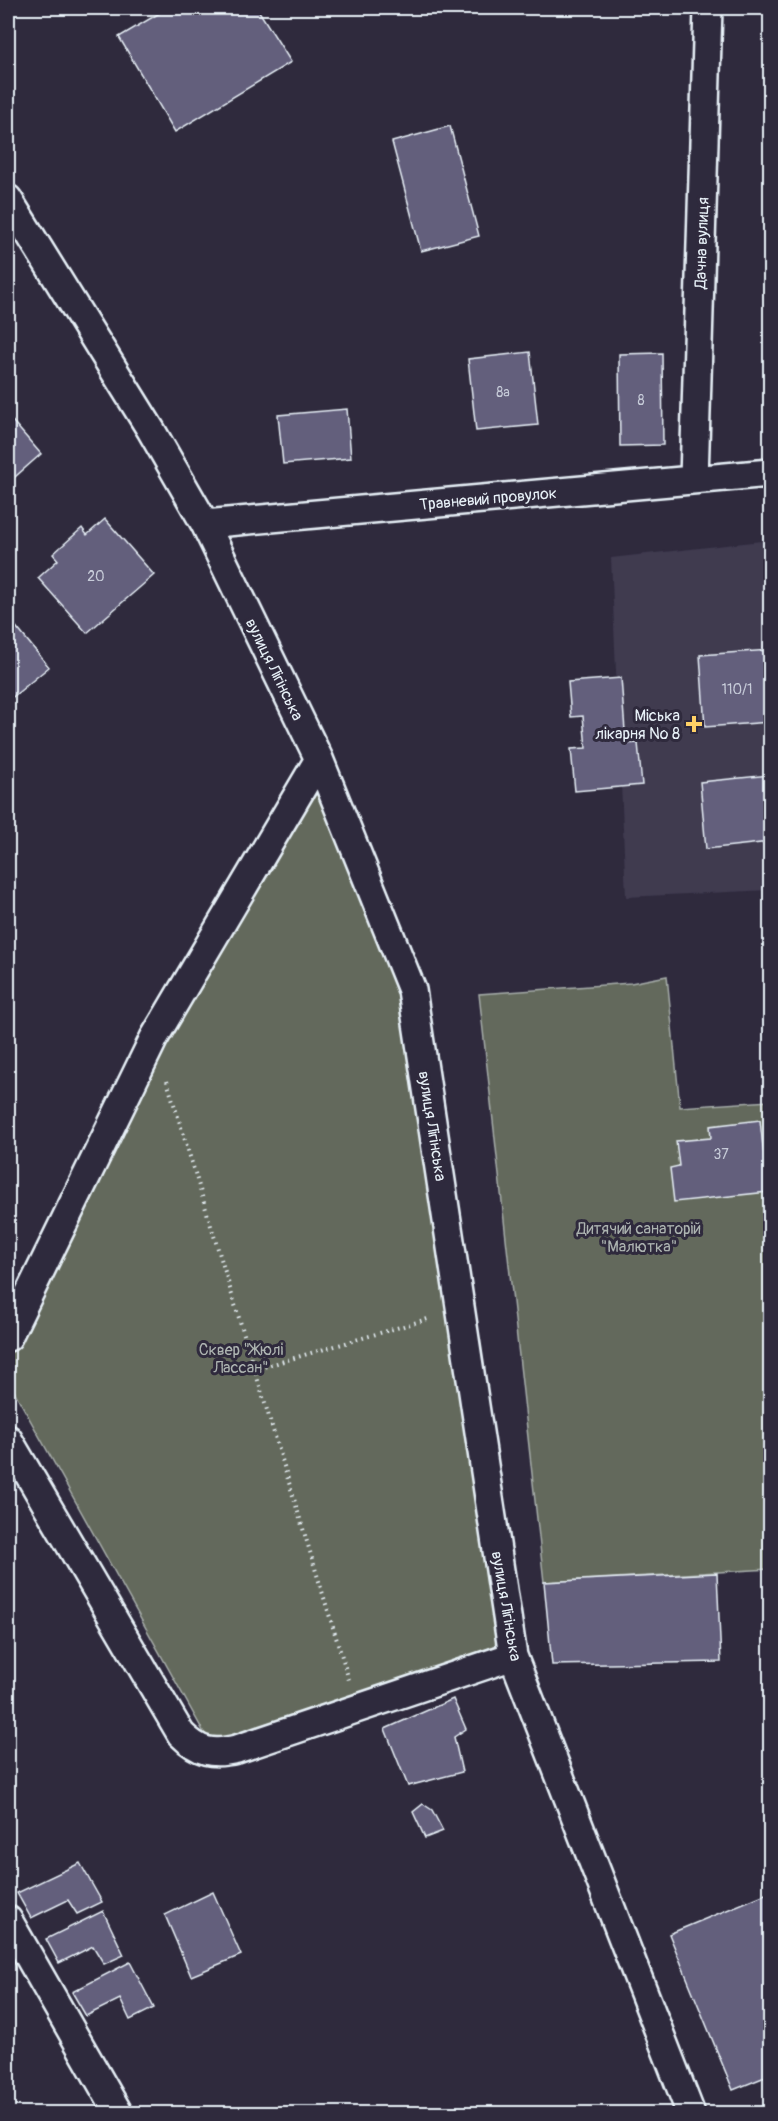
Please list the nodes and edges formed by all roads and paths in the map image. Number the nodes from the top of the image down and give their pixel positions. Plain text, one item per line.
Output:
1 (708, 8) edge
2 (8, 199) edge
3 (771, 473) edge
4 (694, 479) junction
5 (205, 524) junction
6 (318, 759) junction
7 (154, 1038) junction
8 (460, 1309) junction
9 (8, 1337) edge
10 (253, 1370) junction
11 (8, 1439) edge
12 (513, 1656) junction
13 (349, 1681) dead end
14 (8, 1920) edge
15 (119, 2114) edge
16 (691, 2114) edge

1 - 4 street, Дачна вулиця
2 - 5 street, вулиця Лігінська
3 - 4 street, Травневий провулок
4 - 5 street, Травневий провулок
5 - 6 street, вулиця Лігінська
6 - 7 street
6 - 8 street, вулиця Лігінська
7 - 9 street
7 - 10 path
8 - 10 path
8 - 12 street, вулиця Лігінська
10 - 13 path
11 - 12 street
12 - 16 street, вулиця Лігінська
14 - 15 street

